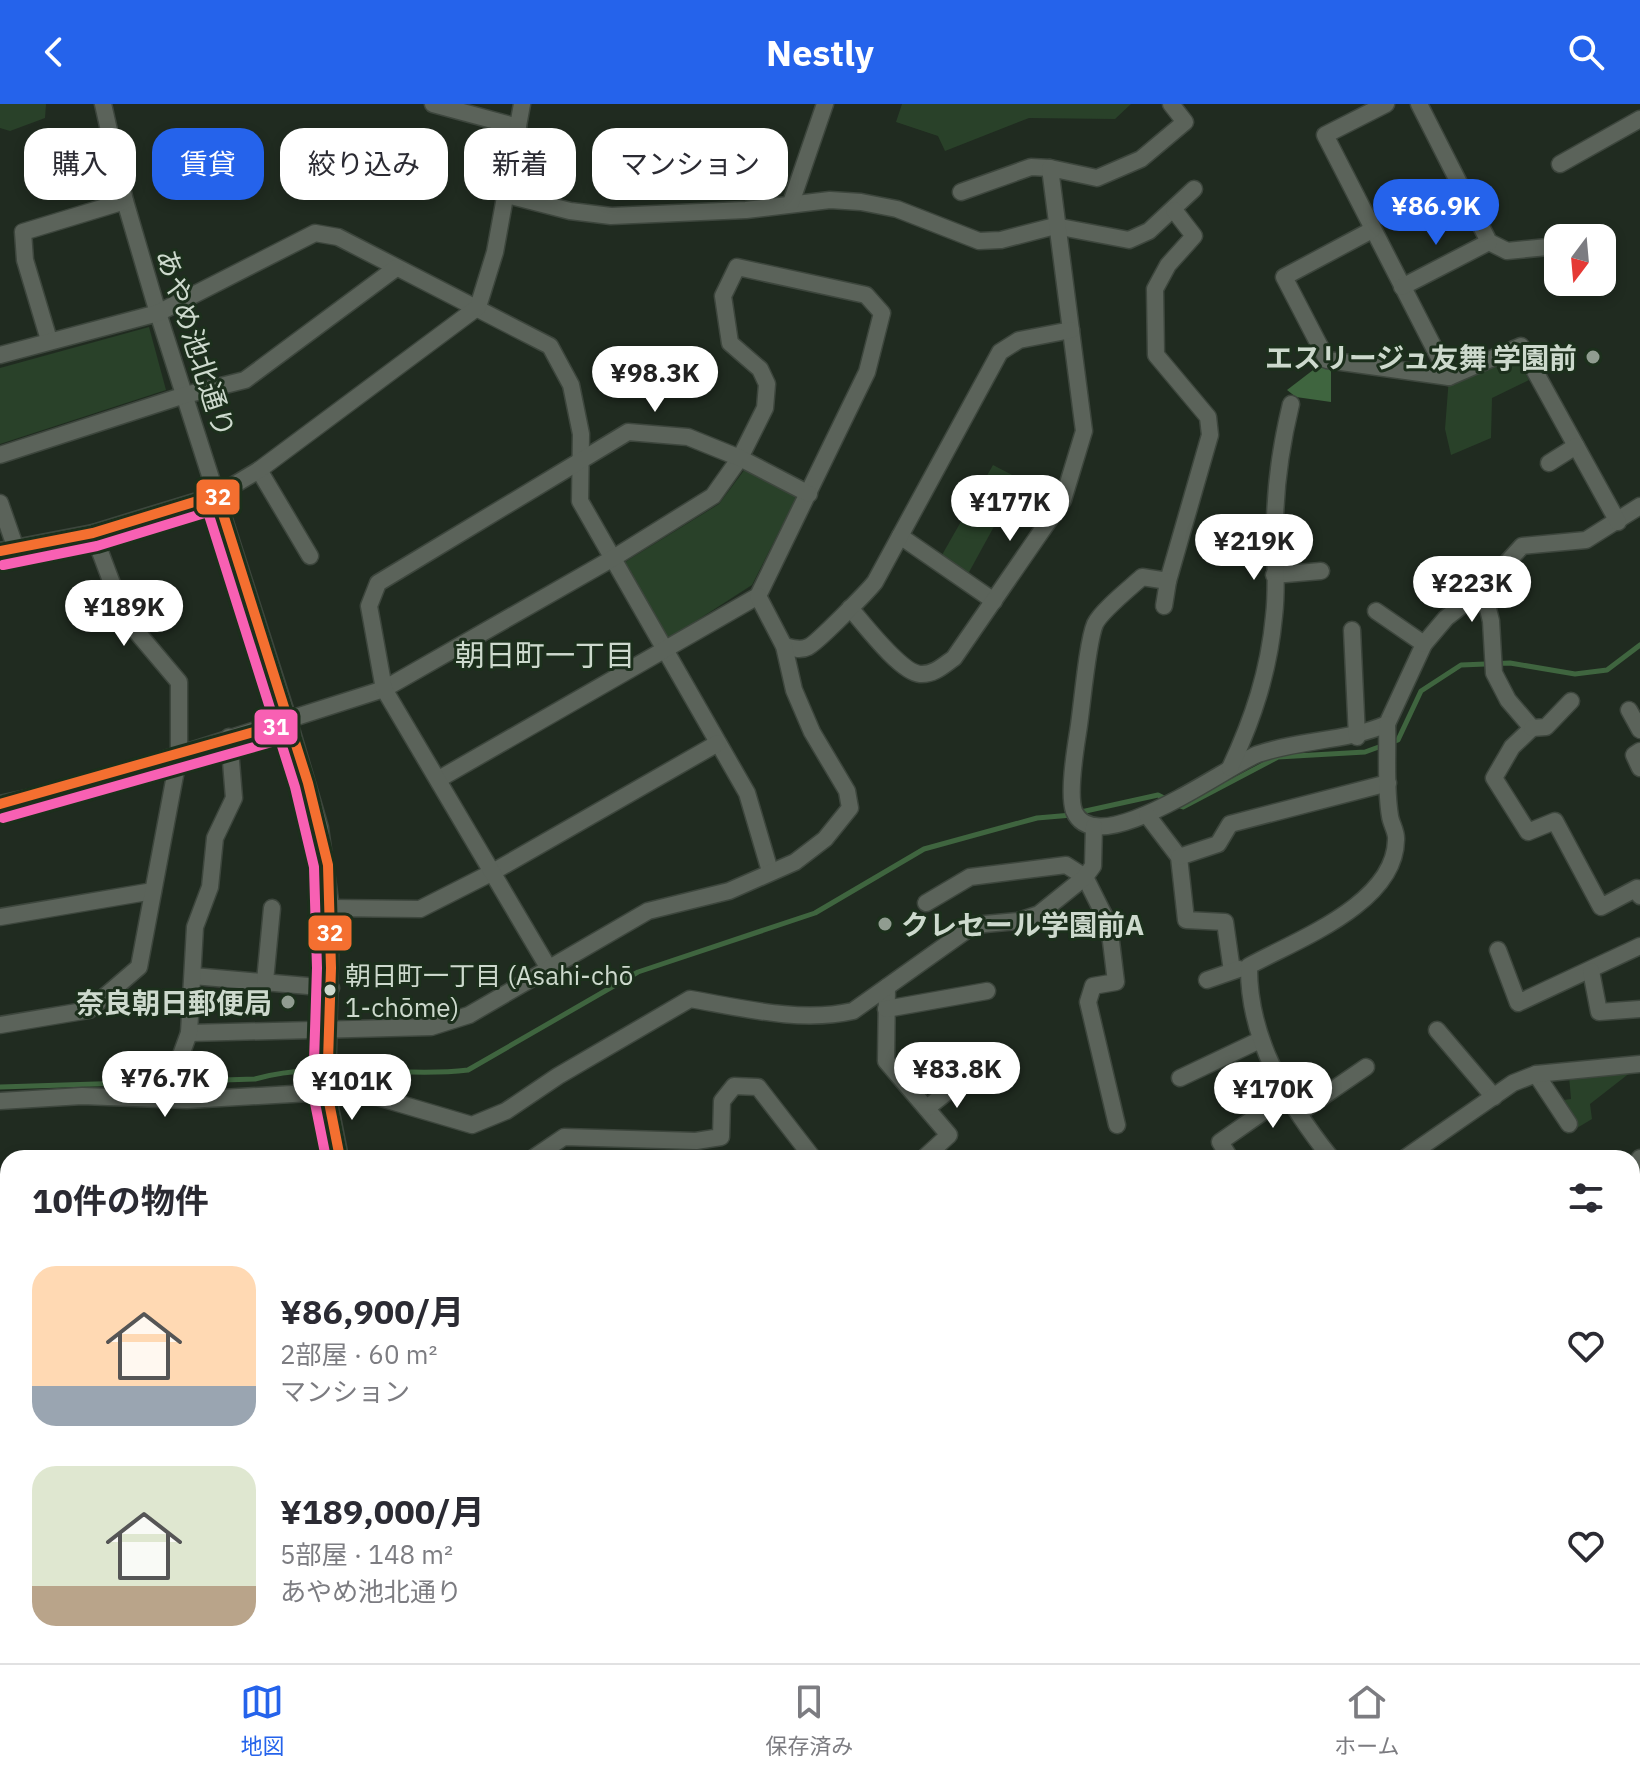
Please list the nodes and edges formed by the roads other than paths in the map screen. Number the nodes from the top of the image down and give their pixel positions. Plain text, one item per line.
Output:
1 (433, 104) edge
2 (522, 104) edge
3 (825, 104) edge
4 (1171, 104) edge
5 (1386, 104) edge
6 (1419, 104) edge
7 (105, 105) edge
8 (1640, 119) edge
9 (518, 127) joint
10 (1560, 164) dead end
11 (1050, 168) junction
12 (1194, 189) dead end
13 (961, 192) dead end
14 (506, 200) edge
15 (527, 200) edge
16 (125, 201) junction
17 (791, 203) junction
18 (1174, 210) junction
19 (1055, 226) junction
20 (1372, 230) junction
21 (1489, 242) junction
22 (1544, 247) edge
23 (396, 268) junction
24 (1402, 287) junction
25 (478, 307) junction
26 (158, 313) junction
27 (1071, 330) junction
28 (49, 340) junction
29 (0, 355) edge
30 (1449, 377) junction
31 (185, 395) junction
32 (1291, 404) dead end
33 (1576, 446) junction
34 (0, 455) edge
35 (740, 458) junction
36 (1549, 463) dead end
37 (578, 464) junction
38 (259, 470) junction
39 (809, 494) junction
40 (217, 495) junction
41 (0, 503) edge
42 (1640, 506) edge
43 (1618, 522) junction
44 (93, 533) junction
45 (900, 536) junction
46 (8, 550) edge
47 (310, 556) dead end
48 (615, 557) junction
49 (1321, 571) dead end
50 (1274, 575) junction
51 (1168, 581) junction
52 (1483, 589) junction
53 (758, 596) junction
54 (994, 601) junction
55 (1164, 606) dead end
56 (850, 608) junction
57 (1376, 611) dead end
58 (1352, 630) dead end
59 (1424, 644) junction
60 (784, 646) junction
61 (664, 652) junction
62 (384, 689) junction
63 (1571, 701) dead end
64 (1629, 710) dead end
65 (289, 722) junction
66 (1387, 724) junction
67 (1532, 728) junction
68 (1640, 730) edge
69 (229, 737) junction
70 (1357, 737) junction
71 (718, 743) junction
72 (1640, 751) edge
73 (179, 754) junction
74 (1230, 768) junction
75 (1640, 768) edge
76 (439, 779) junction
77 (1388, 783) junction
78 (0, 804) edge
79 (1147, 815) junction
80 (1094, 826) junction
81 (1179, 857) junction
82 (770, 871) junction
83 (491, 873) junction
84 (1085, 877) junction
85 (153, 891) junction
86 (1640, 896) edge
87 (926, 903) dead end
88 (272, 908) dead end
89 (331, 908) junction
90 (0, 917) edge
91 (1640, 946) edge
92 (1498, 950) dead end
93 (548, 967) junction
94 (1240, 969) junction
95 (1591, 971) junction
96 (193, 976) junction
97 (1207, 980) dead end
98 (265, 981) junction
99 (887, 987) junction
100 (331, 988) junction
101 (987, 991) dead end
102 (886, 1009) junction
103 (1640, 1009) edge
104 (0, 1025) edge
105 (329, 1027) junction
106 (1437, 1030) dead end
107 (189, 1033) junction
108 (1260, 1040) junction
109 (1640, 1064) edge
110 (1366, 1067) dead end
111 (1536, 1074) junction
112 (1180, 1078) dead end
113 (962, 1080) dead end
114 (327, 1092) junction
115 (1287, 1095) junction
116 (1494, 1097) junction
117 (165, 1099) junction
118 (0, 1101) edge
119 (927, 1108) junction
120 (1299, 1113) junction
121 (1569, 1124) dead end
122 (1117, 1125) dead end
123 (696, 1141) junction
124 (338, 1150) edge
125 (545, 1150) edge
126 (699, 1150) edge
127 (807, 1150) edge
128 (933, 1150) edge
129 (1225, 1150) edge
130 (1325, 1150) edge
131 (1417, 1150) edge

1 - 9 street
2 - 9 street
3 - 17 street
4 - 11 street
5 - 20 street
6 - 21 street
7 - 16 street, あやめ池北通り
8 - 10 street
11 - 13 street
11 - 19 street
12 - 18 street
14 - 25 street
15 - 17 street
16 - 26 street, あやめ池北通り
16 - 28 street
17 - 19 street
18 - 19 street
18 - 51 street
19 - 27 street
20 - 24 street
20 - 30 street
21 - 22 street
21 - 24 street
23 - 25 street
23 - 26 street
23 - 31 street
24 - 30 street
25 - 37 street
25 - 38 street
26 - 28 street
26 - 31 street, あやめ池北通り
27 - 45 street
27 - 54 street
28 - 29 street
30 - 33 street
31 - 34 street
31 - 40 street, あやめ池北通り
32 - 50 street
33 - 36 street
33 - 43 street
35 - 37 street
35 - 39 street
35 - 39 street
35 - 48 street
37 - 48 street
37 - 62 street
38 - 40 street
38 - 47 street
39 - 53 street
40 - 44 street
40 - 65 street, あやめ池北通り
41 - 46 street
42 - 43 street
43 - 52 street
44 - 46 street
44 - 73 street
45 - 54 street
45 - 56 street
48 - 61 street
48 - 62 street
49 - 50 street
50 - 74 street
51 - 55 street
51 - 80 street
52 - 59 street
52 - 67 street
53 - 60 street
53 - 61 street
54 - 56 street
56 - 60 street
57 - 59 street
58 - 70 street
59 - 66 street
60 - 82 street
61 - 71 street
61 - 76 street
62 - 65 street
62 - 76 street
63 - 67 street
64 - 68 street
65 - 69 street
65 - 89 street, あやめ池北通り
66 - 70 street
66 - 77 street
67 - 86 street
69 - 73 street
69 - 96 street
70 - 74 street
71 - 82 street
71 - 83 street
72 - 75 street
73 - 78 street
73 - 85 street
74 - 79 street
76 - 83 street
77 - 81 street
77 - 94 street
79 - 80 street
79 - 81 street
80 - 84 street
81 - 94 street
82 - 93 street
83 - 89 street
83 - 93 street
84 - 87 street
84 - 99 street
84 - 122 street
85 - 90 street
85 - 104 street
88 - 98 street
89 - 100 street, あやめ池北通り
91 - 95 street
92 - 95 street
93 - 105 street
94 - 97 street
94 - 108 street
95 - 103 street
96 - 98 street
96 - 107 street
98 - 100 street
99 - 102 street
99 - 114 street
100 - 105 street, あやめ池北通り
101 - 102 street
102 - 119 street
105 - 107 street
105 - 114 street, あやめ池北通り
106 - 116 street
107 - 117 street
108 - 112 street
108 - 115 street
109 - 111 street
110 - 120 street
111 - 116 street
111 - 121 street
113 - 119 street
114 - 117 street
114 - 124 street, あやめ池北通り
115 - 120 street
115 - 129 street
116 - 131 street
117 - 118 street
119 - 128 street
120 - 130 street
123 - 125 street
123 - 126 street
123 - 127 street

